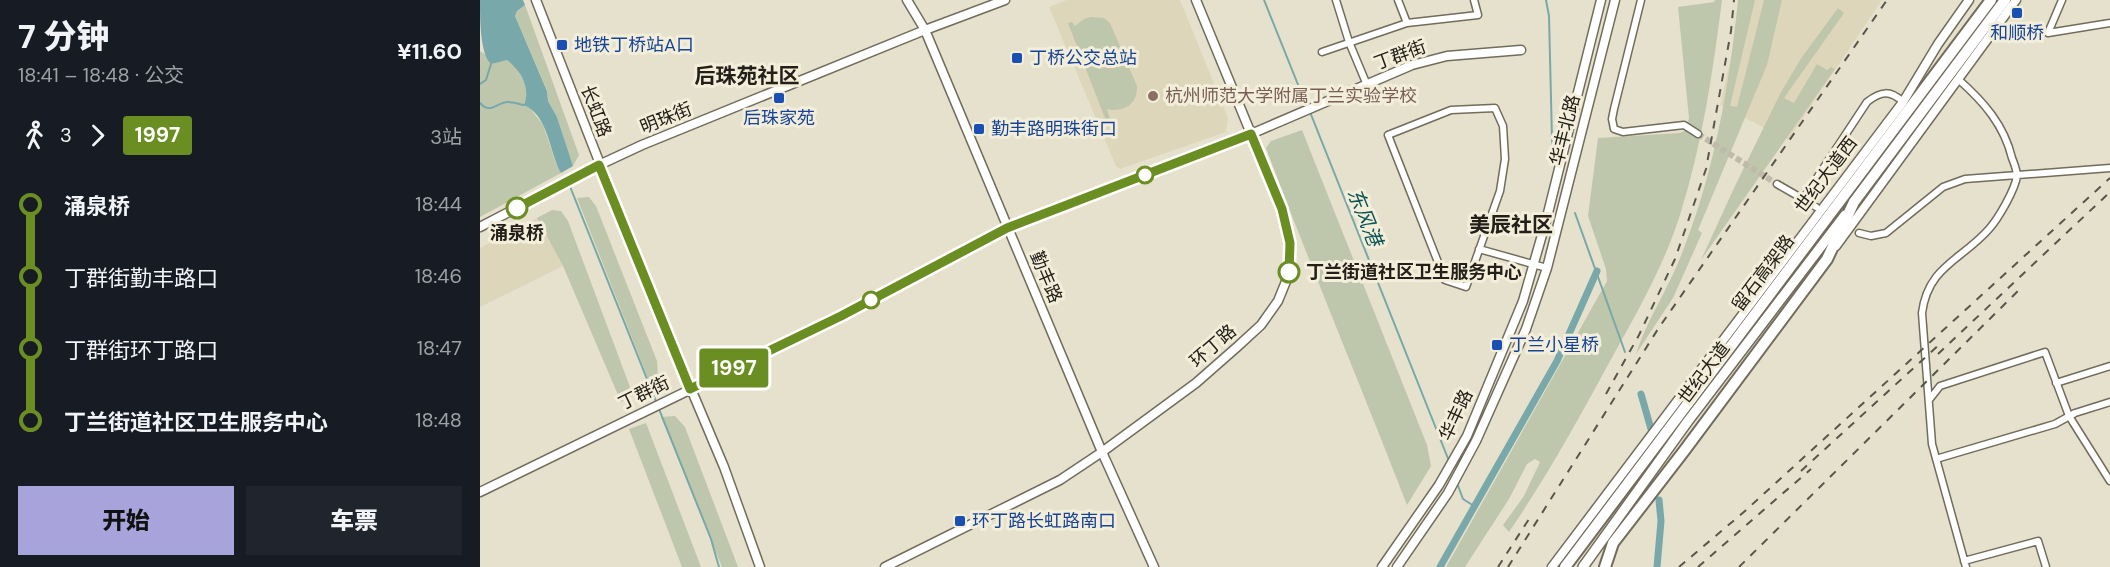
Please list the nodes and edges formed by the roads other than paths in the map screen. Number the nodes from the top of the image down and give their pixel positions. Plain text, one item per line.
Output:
1 (536, 0) edge
2 (907, 0) edge
3 (1005, 0) edge
4 (1196, 0) edge
5 (1398, 0) edge
6 (1474, 0) edge
7 (1601, 0) edge
8 (1615, 0) edge
9 (1641, 0) edge
10 (1969, 0) edge
11 (1982, 0) edge
12 (1990, 0) edge
13 (2004, 0) edge
14 (2016, 0) edge
15 (2062, 0) edge
16 (1338, 1) edge
17 (1407, 23) junction
18 (2110, 23) edge
19 (925, 30) junction
20 (1348, 42) junction
21 (1521, 50) dead end
22 (1323, 52) dead end
23 (1959, 80) junction
24 (1367, 85) junction
25 (1904, 102) junction
26 (1251, 134) junction
27 (1698, 134) tunnel mouth
28 (599, 165) junction
29 (2110, 168) edge
30 (2017, 175) junction
31 (1777, 184) tunnel mouth
32 (1803, 199) junction
33 (1854, 202) junction
34 (1816, 207) dead end
35 (480, 227) edge
36 (1007, 228) junction
37 (1859, 234) dead end
38 (1479, 249) junction
39 (1827, 259) junction
40 (1534, 264) junction
41 (1547, 268) junction
42 (1806, 287) junction
43 (1774, 309) junction
44 (2110, 366) edge
45 (2056, 383) junction
46 (690, 389) junction
47 (1929, 401) junction
48 (2110, 402) edge
49 (2069, 416) junction
50 (1102, 452) junction
51 (1936, 459) junction
52 (2110, 481) edge
53 (480, 492) edge
54 (1965, 564) edge
55 (760, 567) edge
56 (885, 567) edge
57 (1154, 567) edge
58 (1382, 567) edge
59 (1397, 567) edge
60 (1552, 567) edge
61 (1565, 567) edge
62 (1583, 567) edge
63 (1605, 567) edge
64 (2046, 567) edge

1 - 28 main road, 长虹路
2 - 19 main road, 勤丰路
3 - 19 main road, 明珠街
4 - 26 main road, 环丁路
5 - 17 street
6 - 17 street
7 - 40 main road, 华丰北路
8 - 41 main road, 华丰北路
9 - 27 street
10 - 25 main road, 世纪大道西
11 - 25 highway
12 - 61 highway, 留石高架路
13 - 33 highway
14 - 23 main road
15 - 18 street
16 - 20 street
17 - 20 street
19 - 28 main road, 明珠街
19 - 36 main road, 勤丰路
20 - 22 street
20 - 24 street
21 - 24 main road, 丁群街
23 - 30 street
23 - 39 main road
24 - 26 main road, 丁群街
25 - 32 street
25 - 60 main road, 世纪大道西
26 - 36 main road, 丁群街
26 - 50 main road, 环丁路
28 - 35 main road, 明珠街
28 - 46 main road, 长虹路
29 - 30 street
30 - 37 street
30 - 47 street
31 - 32 street
32 - 34 street
33 - 39 highway
33 - 43 main road, 世纪大道
36 - 46 main road, 丁群街
36 - 50 main road, 勤丰路
38 - 38 street
38 - 40 street
39 - 42 highway
40 - 41 street
40 - 58 main road, 华丰路
41 - 59 main road, 华丰路
42 - 43 main road
42 - 63 highway
43 - 62 main road, 世纪大道
44 - 45 street
45 - 47 street
45 - 49 street
46 - 53 main road, 丁群街
46 - 55 main road, 长虹路
47 - 51 street
48 - 49 street
49 - 51 street
49 - 52 street
50 - 56 main road, 环丁路
50 - 57 main road, 勤丰路
51 - 54 street
54 - 64 street

